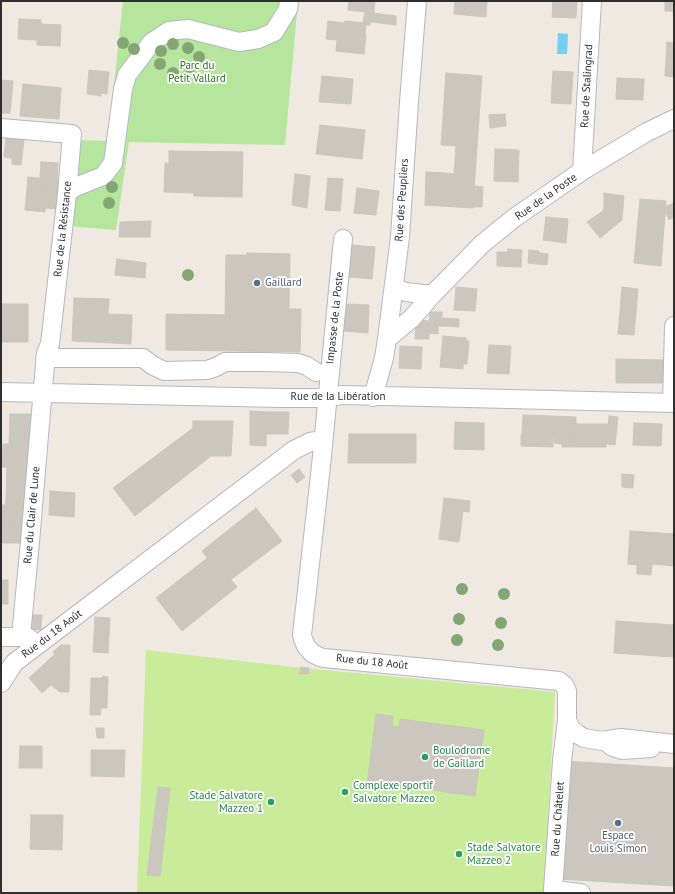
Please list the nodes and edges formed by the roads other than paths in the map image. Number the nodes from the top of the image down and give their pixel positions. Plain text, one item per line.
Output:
1 (289, 1) edge
2 (417, 1) edge
3 (592, 1) edge
4 (674, 119) edge
5 (1, 128) edge
6 (582, 171) junction
7 (66, 194) junction
8 (342, 239) dead end
9 (394, 288) junction
10 (432, 295) junction
11 (674, 326) edge
12 (387, 339) junction
13 (45, 358) junction
14 (316, 372) dead end
15 (1, 392) edge
16 (42, 393) junction
17 (327, 397) junction
18 (373, 397) junction
19 (673, 403) edge
20 (323, 440) junction
21 (21, 636) junction
22 (1, 637) edge
23 (36, 646) junction
24 (1, 683) edge
25 (567, 720) junction
26 (674, 745) edge
27 (581, 893) edge

1 - 7 street
2 - 9 street, Rue des Peupliers
3 - 6 street, Rue de Stalingrad
4 - 6 street, Rue de la Poste
5 - 7 street, Rue de la Résistance
6 - 10 street, Rue de la Poste
7 - 13 street, Rue de la Résistance
8 - 17 street, Impasse de la Poste
9 - 10 street
9 - 12 street, Rue des Peupliers
10 - 12 street, Rue de la Poste
11 - 19 street
12 - 18 street, Rue des Peupliers
13 - 14 street
13 - 16 street, Rue de la Résistance
15 - 16 street, Rue de la Libération
16 - 17 street, Rue de la Libération
16 - 21 street, Rue du Clair de Lune
17 - 18 street, Rue de la Libération
17 - 20 street, Rue du 18 Août
18 - 19 street, Rue de la Libération
20 - 23 street, Rue du 18 Août
20 - 25 street, Rue du 18 Août
21 - 22 street
21 - 23 street
23 - 24 street, Rue du 18 Août
25 - 26 street
25 - 27 street, Rue du Châtelet

